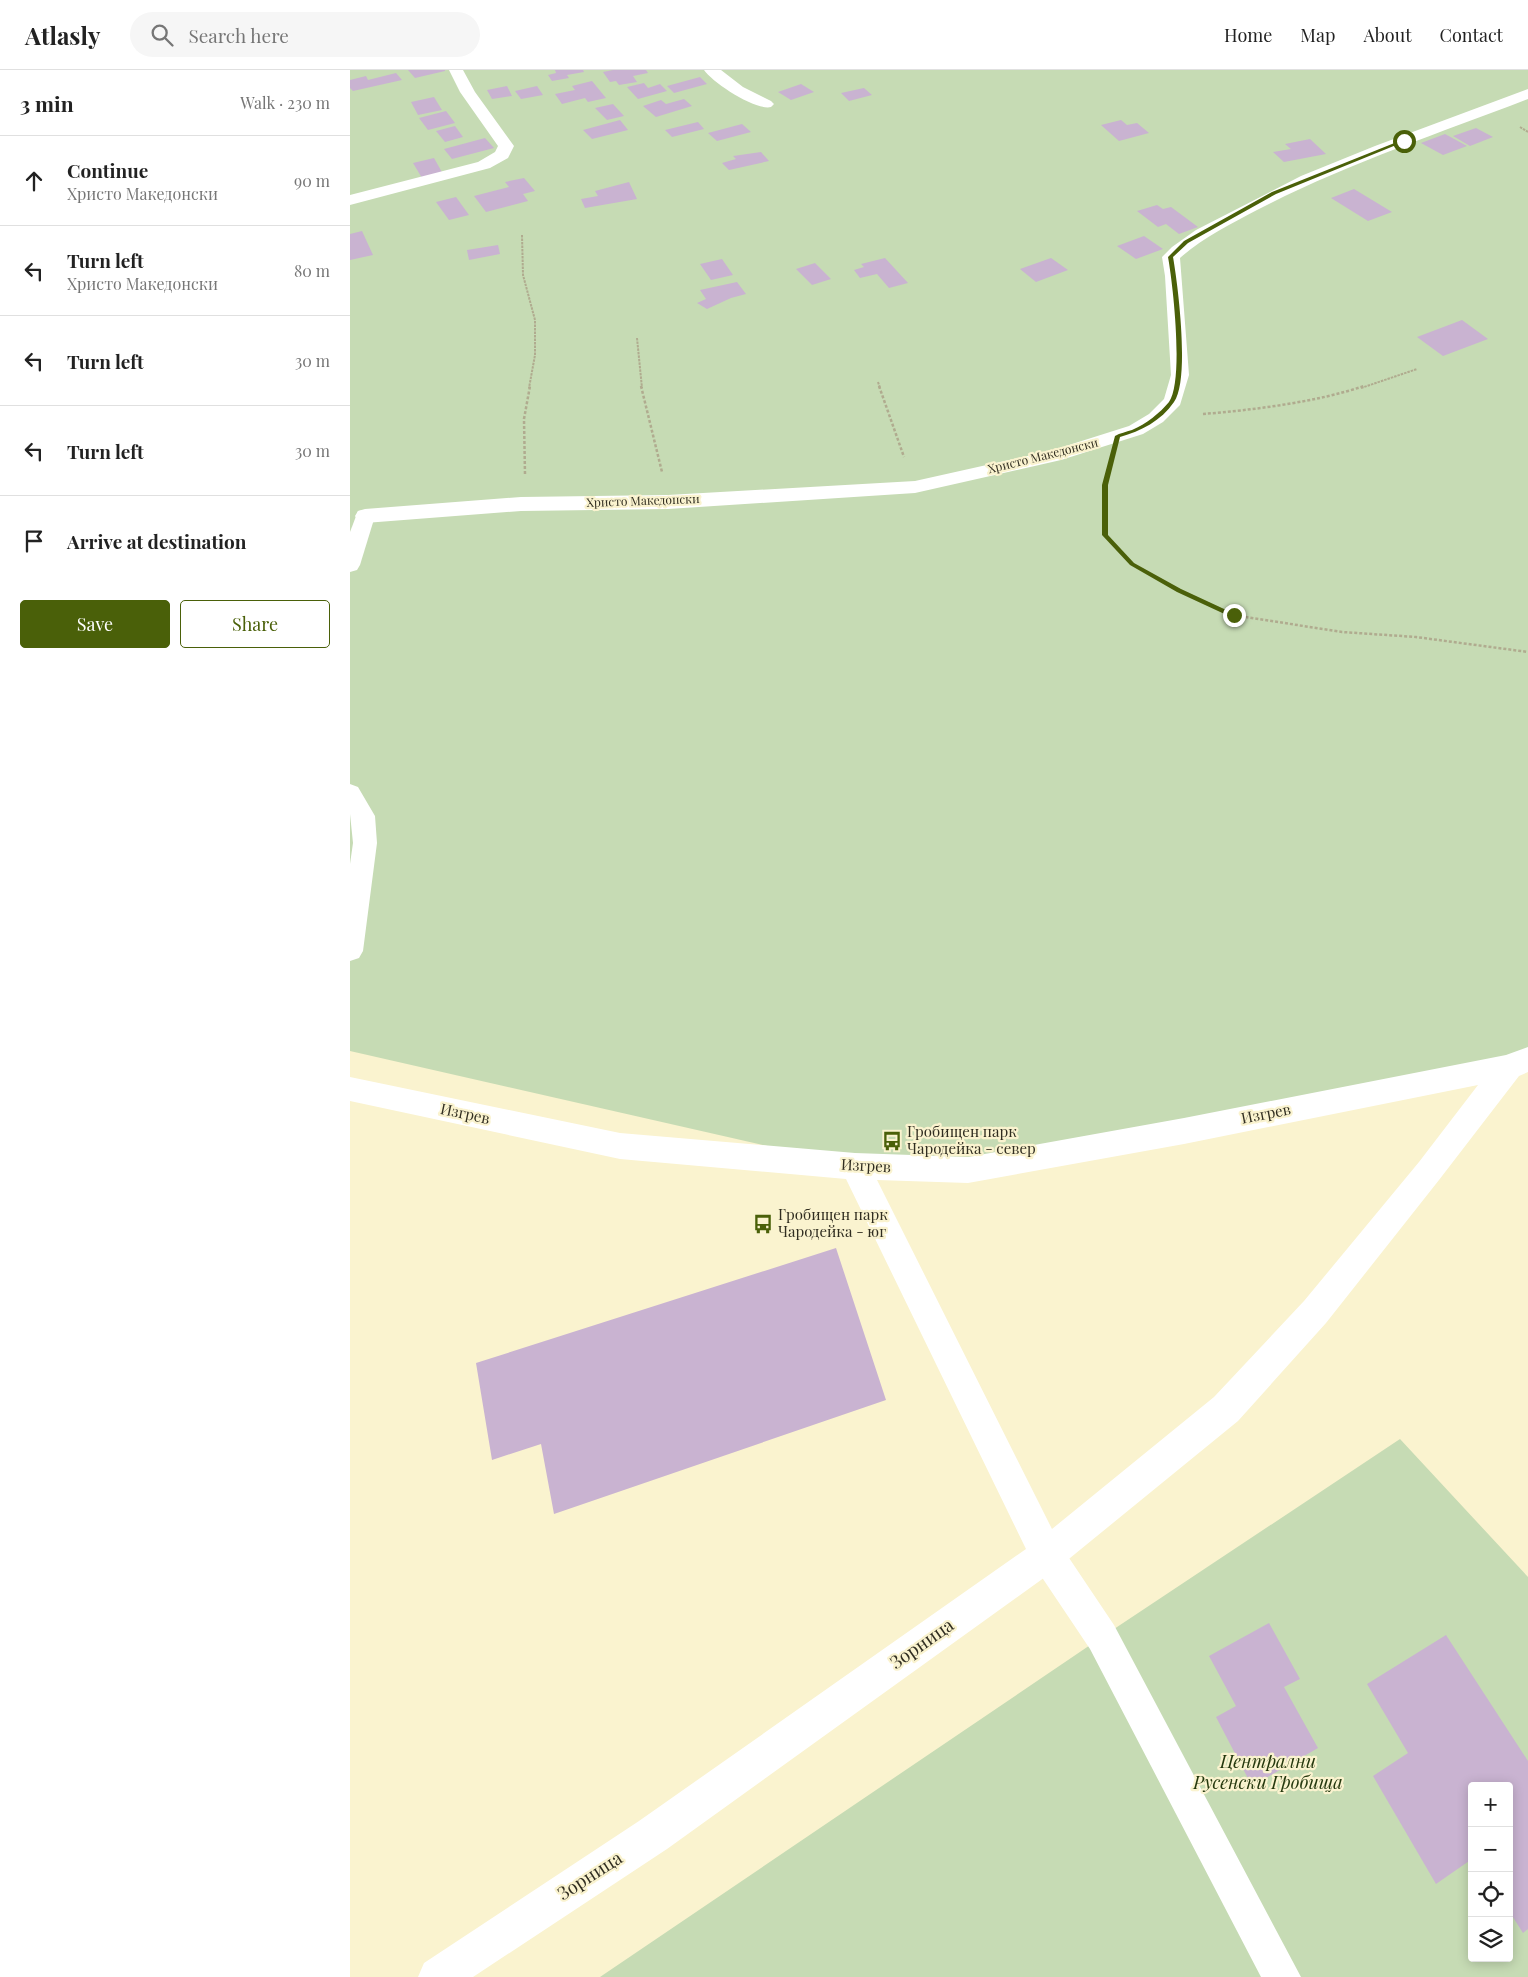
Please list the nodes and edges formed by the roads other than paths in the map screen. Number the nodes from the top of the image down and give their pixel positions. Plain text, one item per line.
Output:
1 (456, 70) edge
2 (712, 70) edge
3 (1528, 94) edge
4 (766, 104) dead end
5 (350, 200) edge
6 (365, 516) joint
7 (350, 564) edge
8 (350, 793) edge
9 (350, 952) edge
10 (1518, 1063) edge
11 (350, 1089) edge
12 (855, 1166) junction
13 (1047, 1555) junction
14 (438, 1977) edge
15 (1282, 1977) edge

1 - 5 street
2 - 4 street
3 - 6 street, Христо Македонски
6 - 7 lane
8 - 9 lane
10 - 12 street, Изгрев
10 - 13 street, Зорница
11 - 12 street, Изгрев
12 - 13 street
13 - 14 street, Зорница
13 - 15 lane

